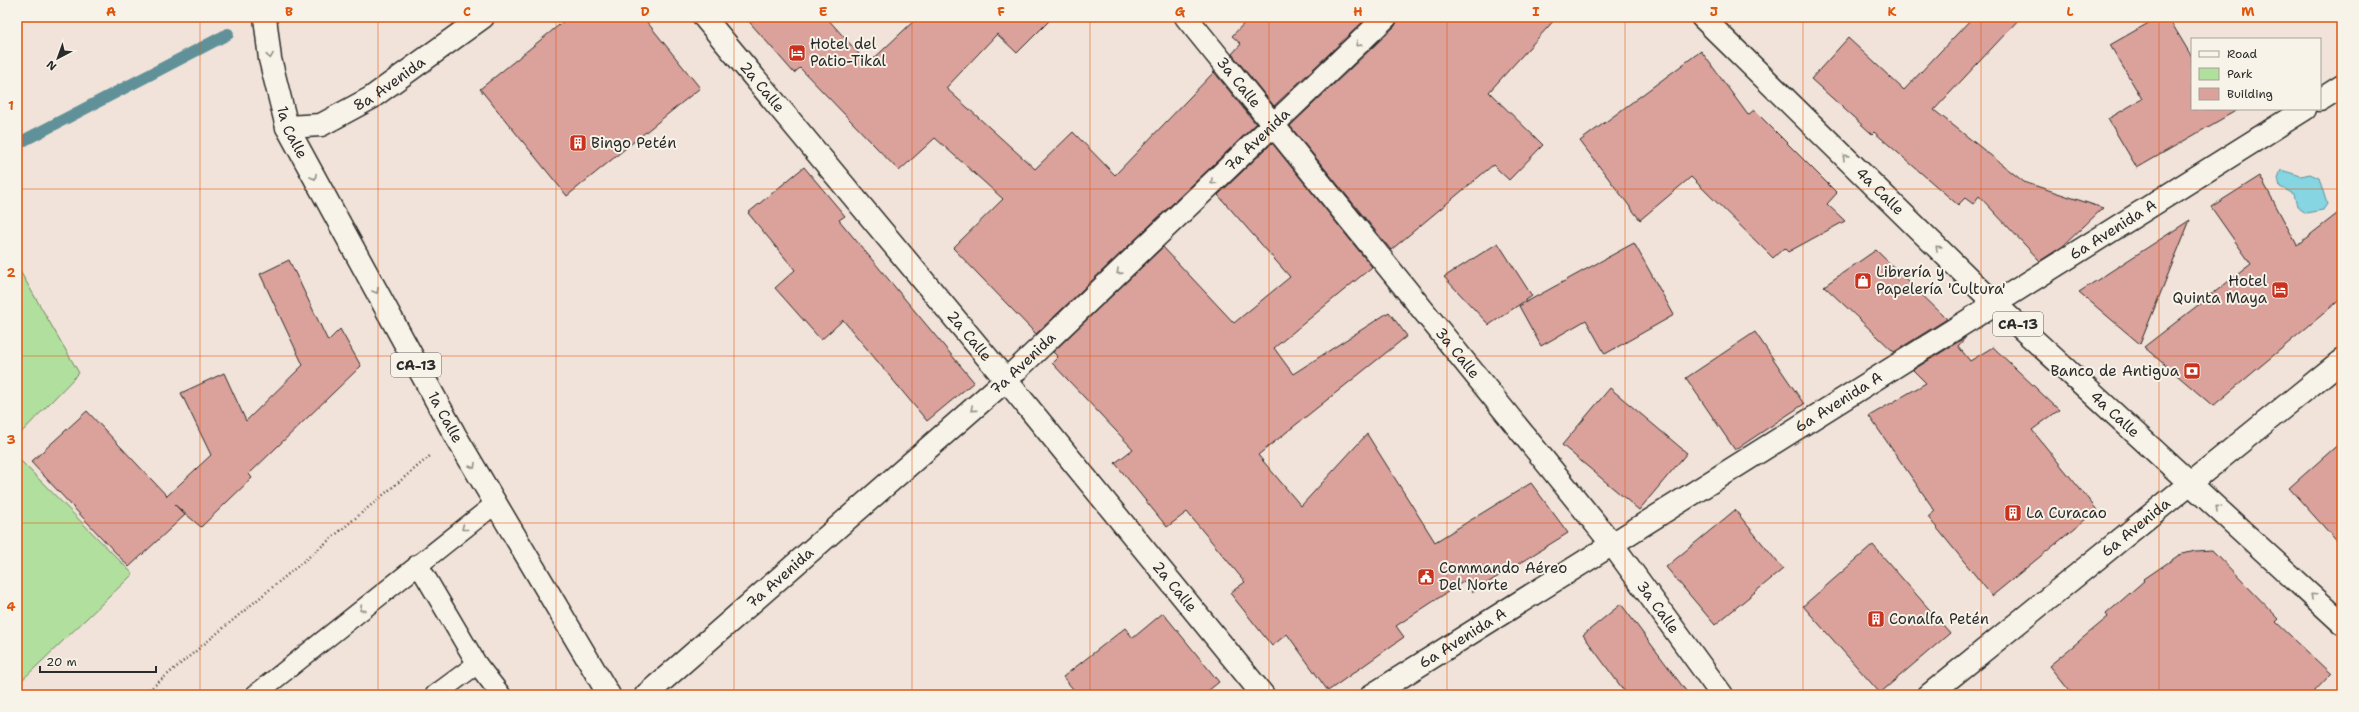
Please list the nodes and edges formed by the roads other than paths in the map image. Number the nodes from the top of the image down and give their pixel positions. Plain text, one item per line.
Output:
1 (265, 17) edge
2 (483, 17) edge
3 (704, 17) edge
4 (1186, 17) edge
5 (1386, 17) edge
6 (1702, 17) edge
7 (2342, 86) edge
8 (2321, 99) edge
9 (2303, 110) edge
10 (1274, 124) junction
11 (286, 127) junction
12 (1995, 304) junction
13 (2342, 360) edge
14 (1006, 380) junction
15 (2192, 484) junction
16 (495, 504) junction
17 (1612, 544) junction
18 (418, 564) junction
19 (2342, 623) edge
20 (477, 664) junction
21 (606, 694) edge
22 (255, 695) edge
23 (435, 695) edge
24 (501, 695) edge
25 (646, 695) edge
26 (1263, 695) edge
27 (1372, 695) edge
28 (1722, 695) edge
29 (1929, 695) edge

1 -> 11 street, 1a Calle / CA-13
2 - 11 street, 8a Avenida
3 - 14 street, 2a Calle
4 - 10 street, 3a Calle
5 -> 10 street, 7a Avenida
12 -> 6 street, 4a Calle / CA-13
7 - 8 street
9 - 12 street, 6a Avenida A
10 -> 14 street, 7a Avenida
10 - 17 street, 3a Calle
11 -> 16 street, 1a Calle / CA-13
12 - 15 street, 4a Calle / CA-13
12 - 17 street, 6a Avenida A
13 - 15 street, 6a Avenida
14 -> 25 street, 7a Avenida
14 - 26 street, 2a Calle
19 -> 15 street, 4a Calle / CA-13
15 - 29 street, 6a Avenida
16 -> 18 lane
16 - 21 street, 1a Calle / CA-13
17 - 27 street, 6a Avenida A
17 - 28 street, 3a Calle
18 - 20 lane
18 -> 22 lane
20 - 23 lane
20 - 24 lane

